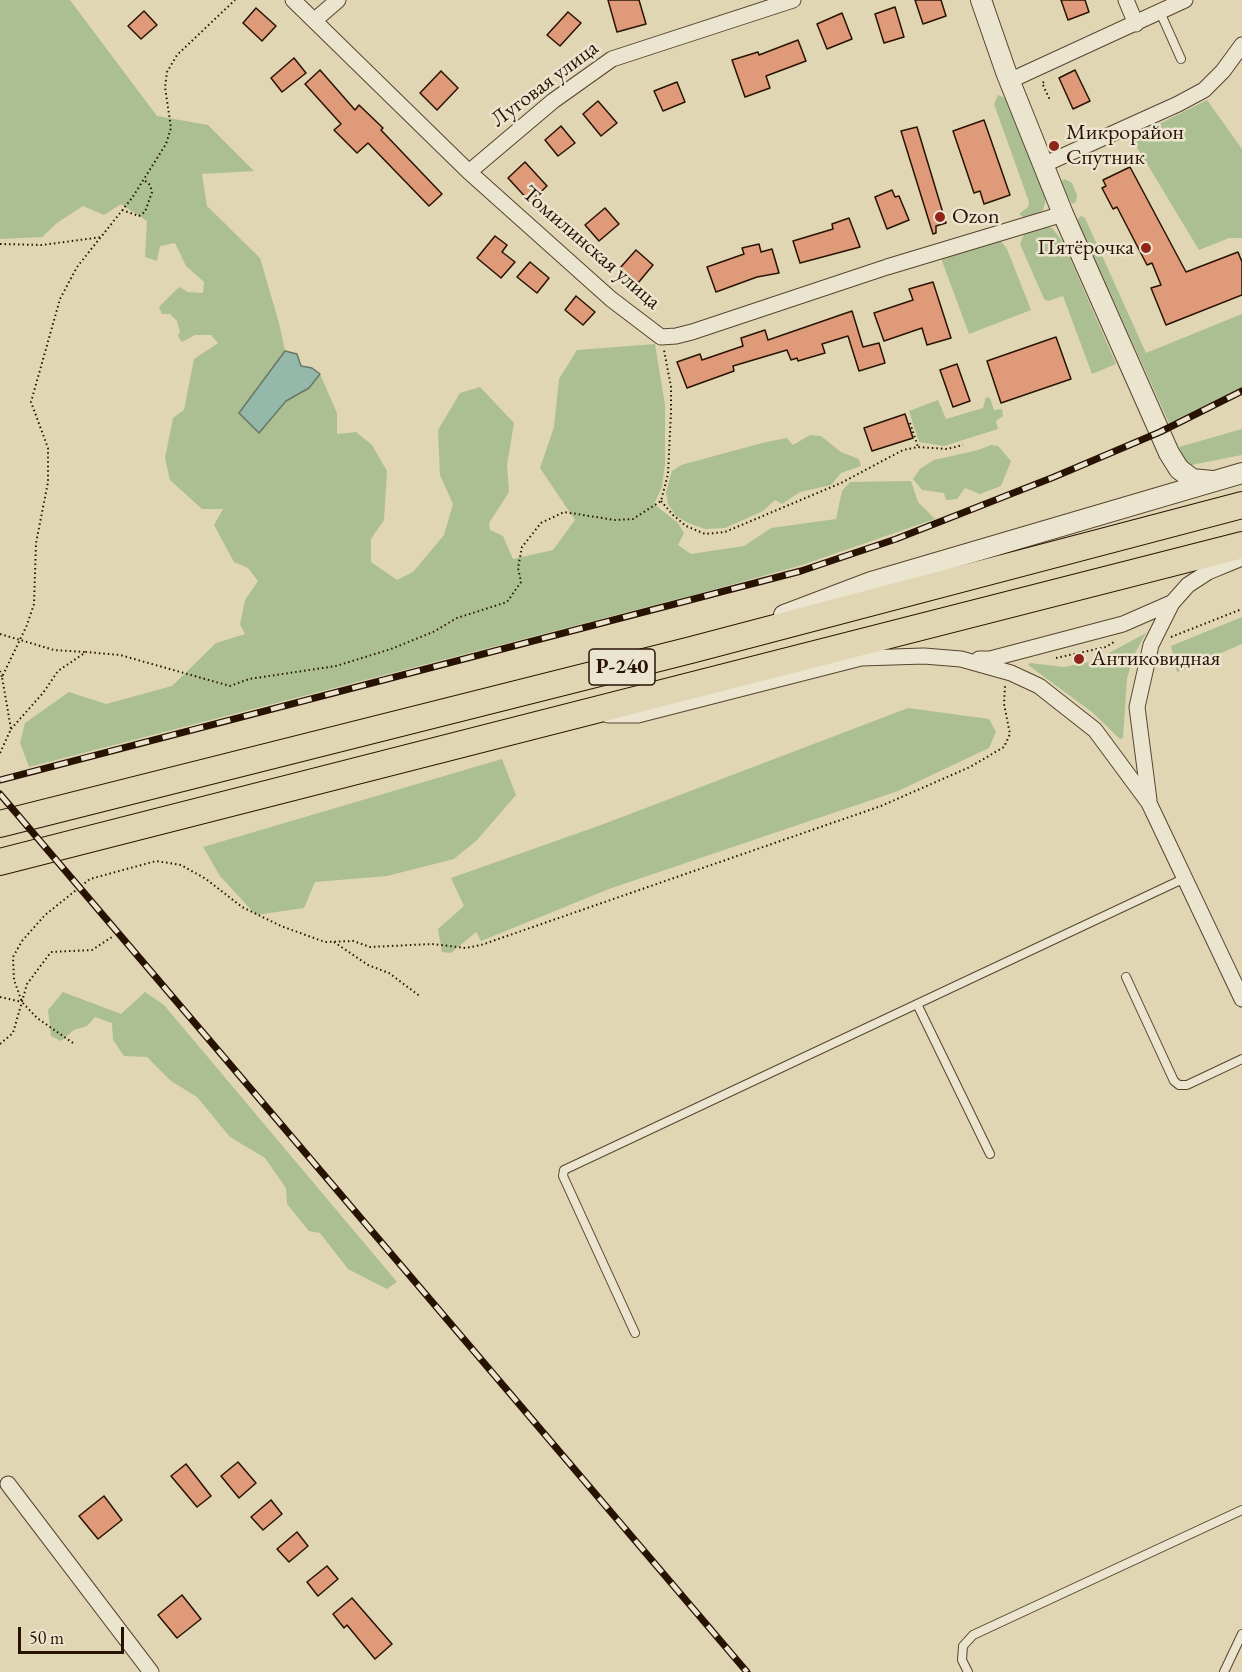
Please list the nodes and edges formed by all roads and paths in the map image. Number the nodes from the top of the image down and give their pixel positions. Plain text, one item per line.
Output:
1 (235, 0) edge
2 (293, 0) edge
3 (338, 0) edge
4 (793, 0) edge
5 (981, 0) edge
6 (1126, 0) edge
7 (1185, 0) edge
8 (1160, 12) junction
9 (315, 20) junction
10 (1136, 24) junction
11 (1242, 45) edge
12 (1181, 58) dead end
13 (1008, 76) junction
14 (1049, 80) dead end
15 (1050, 100) dead end
16 (1020, 108) junction
17 (1043, 165) junction
18 (469, 172) junction
19 (143, 179) junction
20 (122, 210) junction
21 (1063, 214) junction
22 (103, 237) junction
23 (0, 244) edge
24 (661, 337) junction
25 (910, 423) dead end
26 (963, 445) dead end
27 (918, 447) junction
28 (1169, 453) junction
29 (1242, 473) edge
30 (1212, 481) junction
31 (661, 501) junction
32 (1147, 501) junction
33 (1242, 505) edge
34 (1242, 545) edge
35 (1242, 558) edge
36 (1172, 603) junction
37 (1242, 609) edge
38 (0, 634) edge
39 (1167, 638) dead end
40 (18, 640) junction
41 (691, 650) junction
42 (86, 652) junction
43 (961, 659) junction
44 (0, 671) edge
45 (2, 677) junction
46 (1005, 686) dead end
47 (4, 702) junction
48 (0, 707) edge
49 (571, 717) junction
50 (11, 729) junction
51 (0, 753) edge
52 (1149, 803) junction
53 (0, 824) edge
54 (0, 862) edge
55 (1185, 878) junction
56 (112, 937) dead end
57 (334, 942) junction
58 (1126, 977) dead end
59 (0, 997) edge
60 (421, 997) dead end
61 (1242, 999) edge
62 (22, 1002) junction
63 (917, 1004) junction
64 (73, 1043) dead end
65 (0, 1044) edge
66 (1242, 1059) edge
67 (990, 1154) dead end
68 (635, 1333) dead end
69 (8, 1484) dead end
70 (1242, 1510) edge
71 (1241, 1639) edge
72 (151, 1672) edge
73 (968, 1672) edge
74 (1224, 1672) edge

1 - 19 path
2 - 9 street, Томилинская улица
3 - 9 street
4 - 18 street, Луговая улица
5 - 13 street
6 - 10 street
7 - 8 street
8 - 10 street
8 - 12 lane
9 - 18 street, Томилинская улица
10 - 13 street
10 - 16 street
11 - 17 street
13 - 16 street
14 - 15 path
16 - 17 street
17 - 21 street
18 - 24 street, Томилинская улица
19 - 20 path
19 - 20 path
20 - 22 path
21 - 24 street, Томилинская улица
21 - 28 street
22 - 23 path
22 - 40 path
24 - 31 path
25 - 27 path
26 - 27 path
27 - 31 path
28 - 30 street
28 - 32 street
29 - 30 street
30 - 32 street
31 - 42 path
32 - 41 street
33 - 41 highway, Р-240
34 - 49 highway, Р-240
35 - 36 street
36 - 43 street
36 - 52 street
37 - 39 path
38 - 40 path
40 - 42 path
40 - 45 path
41 - 53 highway, Р-240
42 - 50 path
43 - 49 street
43 - 52 street
44 - 45 path
45 - 47 path
46 - 57 path
47 - 48 path
47 - 50 path
49 - 54 highway, Р-240
50 - 51 path
52 - 55 street
55 - 61 street
55 - 63 lane
56 - 62 path
57 - 60 path
57 - 62 path
58 - 66 lane
59 - 62 path
62 - 64 path
62 - 65 path
63 - 67 lane
63 - 68 lane
69 - 72 street
70 - 73 lane
71 - 74 lane

